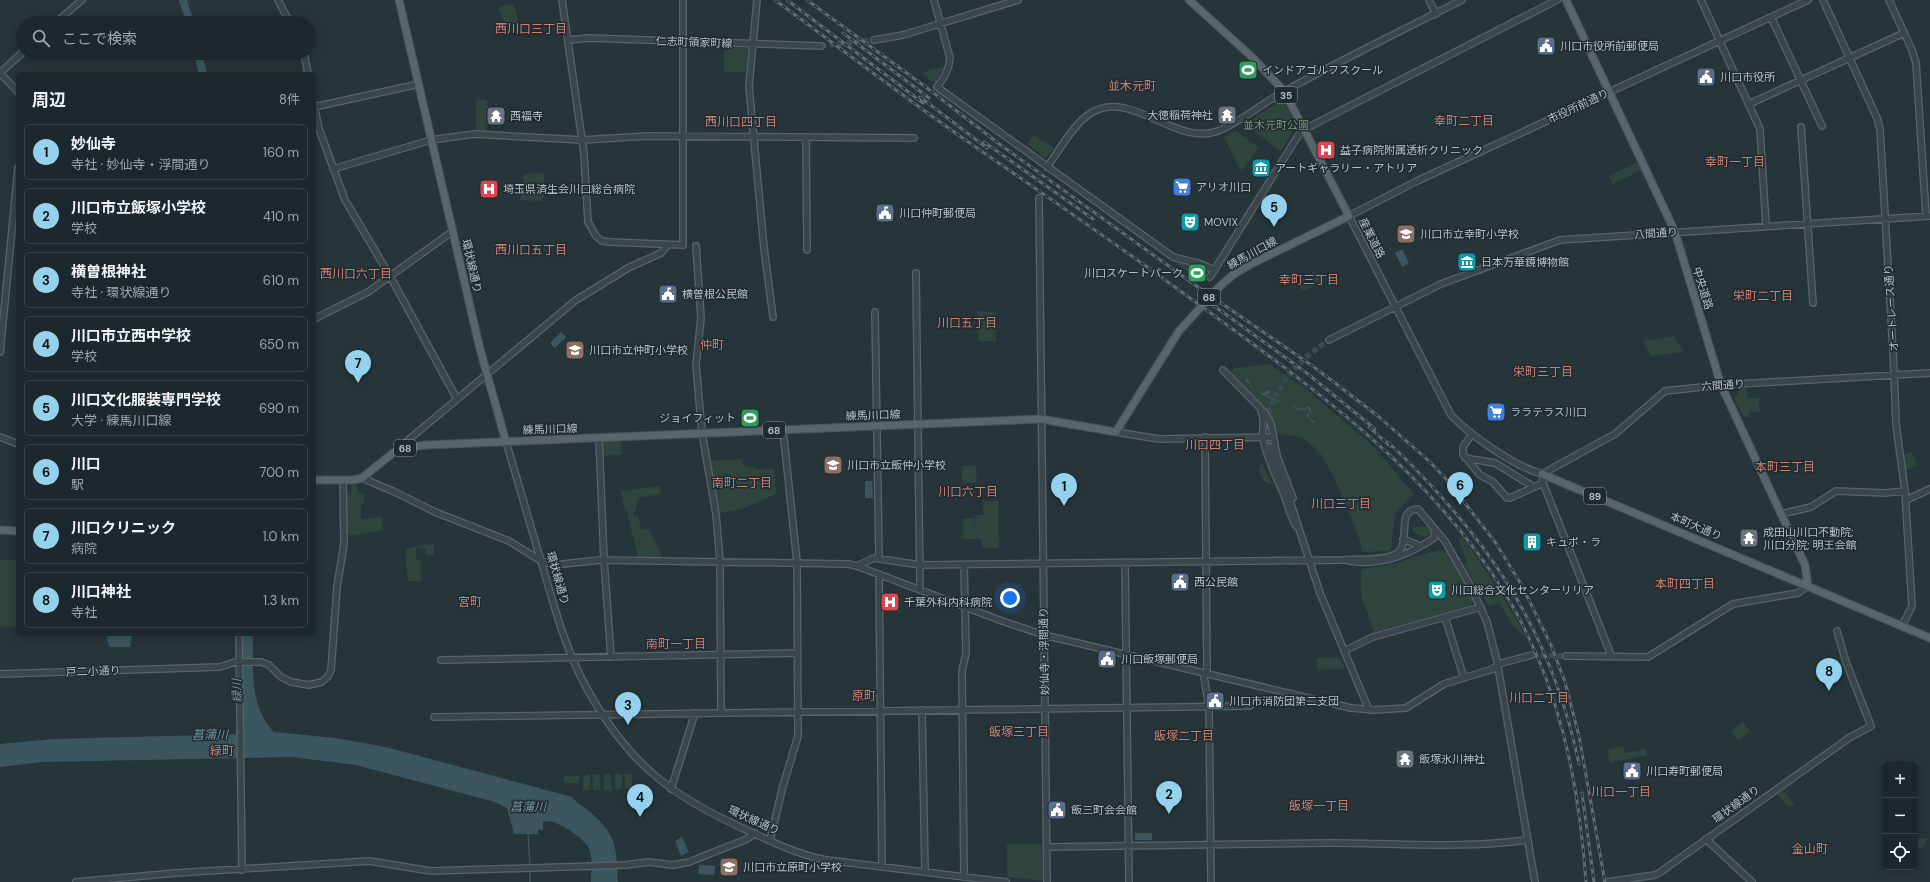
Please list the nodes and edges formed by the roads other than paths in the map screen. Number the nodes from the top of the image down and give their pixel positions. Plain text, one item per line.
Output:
1 (82, 0) edge
2 (278, 0) edge
3 (399, 0) edge
4 (562, 0) edge
5 (683, 0) edge
6 (757, 0) edge
7 (934, 0) edge
8 (1018, 0) edge
9 (1189, 0) edge
10 (1429, 0) edge
11 (1462, 0) edge
12 (1557, 0) edge
13 (1566, 0) edge
14 (1701, 0) edge
15 (1808, 0) edge
16 (1823, 0) edge
17 (1889, 0) edge
18 (1436, 14) junction
19 (63, 16) edge
20 (286, 16) edge
21 (1771, 17) junction
22 (940, 23) junction
23 (1904, 34) junction
24 (569, 40) junction
25 (874, 40) tunnel mouth
26 (1720, 41) junction
27 (683, 42) junction
28 (753, 44) junction
29 (820, 46) tunnel mouth
30 (16, 58) edge
31 (1850, 58) junction
32 (305, 60) edge
33 (308, 72) edge
34 (0, 73) edge
35 (1801, 80) junction
36 (419, 84) junction
37 (16, 90) edge
38 (1284, 91) junction
39 (1610, 91) junction
40 (1749, 104) junction
41 (316, 106) edge
42 (316, 115) edge
43 (1822, 126) dead end
44 (1801, 127) dead end
45 (1304, 129) junction
46 (683, 136) junction
47 (754, 137) junction
48 (806, 137) junction
49 (914, 138) dead end
50 (431, 140) junction
51 (582, 140) junction
52 (1047, 167) junction
53 (333, 168) junction
54 (16, 188) edge
55 (1038, 198) dead end
56 (1349, 216) junction
57 (1928, 216) edge
58 (1885, 219) junction
59 (1808, 224) junction
60 (1766, 226) junction
61 (453, 231) junction
62 (1675, 232) junction
63 (668, 245) junction
64 (696, 246) dead end
65 (807, 250) dead end
66 (1214, 270) junction
67 (916, 273) dead end
68 (390, 276) junction
69 (1210, 276) dead end
70 (1812, 303) dead end
71 (1394, 306) junction
72 (875, 312) dead end
73 (772, 317) dead end
74 (316, 318) edge
75 (1329, 340) tunnel mouth
76 (0, 352) edge
77 (1223, 370) dead end
78 (1930, 373) edge
79 (487, 375) junction
80 (1894, 375) junction
81 (1721, 385) junction
82 (457, 399) junction
83 (1258, 406) junction
84 (1041, 419) junction
85 (918, 424) junction
86 (877, 426) junction
87 (783, 430) junction
88 (1116, 432) junction
89 (702, 433) junction
90 (1472, 434) junction
91 (0, 437) edge
92 (1205, 437) junction
93 (1273, 437) junction
94 (599, 438) junction
95 (1262, 438) junction
96 (506, 442) junction
97 (16, 443) edge
98 (1270, 447) tunnel mouth
99 (406, 448) junction
100 (1465, 458) junction
101 (1542, 474) junction
102 (362, 478) junction
103 (316, 480) edge
104 (343, 480) junction
105 (1542, 483) junction
106 (1534, 487) junction
107 (1930, 489) edge
108 (1905, 491) junction
109 (1906, 500) junction
110 (1781, 514) junction
111 (1435, 529) junction
112 (0, 530) edge
113 (16, 531) edge
114 (1300, 532) junction
115 (1434, 538) junction
116 (1403, 539) junction
117 (1420, 546) junction
118 (1452, 554) junction
119 (879, 558) junction
120 (604, 560) junction
121 (1344, 560) junction
122 (541, 561) junction
123 (1206, 561) junction
124 (1309, 561) junction
125 (720, 562) junction
126 (797, 562) junction
127 (1125, 562) junction
128 (1043, 564) junction
129 (964, 565) junction
130 (857, 566) junction
131 (920, 566) junction
132 (879, 574) junction
133 (1808, 586) junction
134 (920, 590) junction
135 (965, 607) junction
136 (1481, 607) junction
137 (1445, 617) junction
138 (1902, 626) junction
139 (1837, 632) dead end
140 (1044, 635) junction
141 (239, 636) edge
142 (1930, 638) edge
143 (1344, 651) junction
144 (798, 653) junction
145 (720, 655) junction
146 (1126, 655) junction
147 (1532, 655) tunnel mouth
148 (1611, 655) junction
149 (1566, 656) tunnel mouth
150 (611, 657) junction
151 (572, 658) junction
152 (441, 660) dead end
153 (240, 662) junction
154 (1498, 664) junction
155 (0, 674) edge
156 (1206, 674) junction
157 (1464, 678) junction
158 (1209, 706) junction
159 (1250, 706) dead end
160 (1045, 708) junction
161 (1127, 708) junction
162 (880, 710) junction
163 (922, 710) junction
164 (962, 710) junction
165 (1369, 710) junction
166 (799, 712) junction
167 (695, 713) junction
168 (721, 713) junction
169 (603, 715) junction
170 (434, 717) dead end
171 (671, 789) junction
172 (755, 833) junction
173 (1706, 839) junction
174 (770, 840) junction
175 (1527, 840) junction
176 (1211, 844) junction
177 (1129, 846) junction
178 (1047, 847) junction
179 (882, 867) junction
180 (242, 870) junction
181 (925, 872) junction
182 (964, 877) junction
183 (76, 882) edge
184 (1006, 882) edge
185 (1047, 882) edge
186 (1129, 882) edge
187 (1211, 882) edge
188 (1535, 882) edge
189 (1607, 882) edge
190 (1752, 882) edge

1 - 19 street
2 - 20 street
3 - 36 main road, 環状線通り
4 - 24 street
5 - 27 street
6 - 28 street
7 - 22 street
8 - 22 street
9 - 38 main road, 産業道路 / 35
10 - 18 street
11 - 18 street
12 - 45 street
13 - 39 main road, 中央道路
14 - 26 street
15 - 21 street, 市役所前通り
16 - 31 street, オートレース通り
17 - 23 street
18 - 38 street
21 - 26 street, 市役所前通り
21 - 35 street
22 - 25 street
22 - 52 street
23 - 31 street
23 - 57 street
24 - 27 street, 仁志町領家町線
24 - 51 street
26 - 39 street, 市役所前通り
26 - 40 street
27 - 28 street, 仁志町領家町線
27 - 46 street
28 - 29 street, 仁志町領家町線
28 - 47 street
30 - 34 street
31 - 35 street
31 - 58 street, オートレース通り
32 - 33 street
34 - 37 street
35 - 40 street
35 - 43 street
36 - 41 street
36 - 50 main road, 環状線通り
38 - 45 main road, 産業道路 / 35
38 - 52 street
39 - 56 street, 市役所前通り
39 - 62 main road, 中央道路
40 - 60 street
42 - 53 street
44 - 59 street
45 - 56 main road, 産業道路 / 35
45 - 66 street
46 - 47 street
46 - 51 street
46 - 63 street
47 - 48 street
47 - 73 street
48 - 49 street
48 - 65 street
50 - 51 street
50 - 53 street
50 - 61 main road, 環状線通り
51 - 63 street
52 - 66 street
53 - 68 street
54 - 76 street
55 - 84 street, 妙仙寺・浮間通り
56 - 71 street, 産業道路
56 - 88 main road, 練馬川口線 / 68, bridge
57 - 58 street, 八間通り
58 - 59 street, 八間通り
58 - 80 street, オートレース通り
59 - 60 street, 八間通り
59 - 70 street
60 - 62 street, 八間通り
61 - 68 street
61 - 79 main road, 環状線通り
62 - 71 street, 八間通り
62 - 81 main road, 中央道路
63 - 79 street
64 - 89 street
66 - 69 street
67 - 85 street
68 - 74 street
68 - 82 street
71 - 75 street, 八間通り
71 - 90 street, 産業道路
72 - 86 street
77 - 83 street
78 - 80 street, 六間通り
79 - 82 street
79 - 96 main road, 環状線通り
80 - 81 street, 六間通り
80 - 108 street, オートレース通り
81 - 101 street, 六間通り
81 - 110 main road, 中央道路
82 - 99 street
83 - 93 street
83 - 95 street
84 - 85 main road, 練馬川口線 / 68
84 - 88 main road, 練馬川口線 / 68
84 - 128 street, 妙仙寺・浮間通り
85 - 86 main road, 練馬川口線 / 68
85 - 131 street
86 - 87 main road, 練馬川口線 / 68
86 - 119 street
87 - 89 main road, 練馬川口線 / 68
87 - 126 street
88 - 92 street
89 - 94 main road, 練馬川口線 / 68
89 - 125 street
90 - 100 street
90 - 101 street, 産業道路
91 - 97 street
92 - 95 street
92 - 123 street
93 - 95 street
93 - 114 street
94 - 96 main road, 練馬川口線 / 68
94 - 120 street
95 - 114 street
96 - 99 main road, 練馬川口線 / 68
96 - 122 street, 環状線通り
98 - 114 street
99 - 102 main road, 練馬川口線 / 68
100 - 106 street
100 - 106 street
101 - 105 street
101 - 133 main road, 本町大通り / 89
102 - 104 main road
102 - 122 street
103 - 104 main road
104 - 153 street, 戸二小通り
105 - 106 street
105 - 148 street
107 - 109 street
108 - 109 street, オートレース通り
108 - 110 street
109 - 138 street, オートレース通り
110 - 133 main road, 中央道路
111 - 115 street
111 - 116 street
111 - 118 street
112 - 113 main road
114 - 124 street
115 - 117 street
115 - 118 street
116 - 117 street
116 - 121 street
117 - 121 street
118 - 136 street
119 - 130 street
119 - 131 street
120 - 122 street
120 - 125 street
120 - 150 street
121 - 124 street
122 - 151 street, 環状線通り
123 - 124 street
123 - 127 street
123 - 156 street
124 - 143 street
125 - 126 street
125 - 145 street
126 - 130 street
126 - 144 street
127 - 128 street
127 - 146 street
128 - 129 street
128 - 140 street, 妙仙寺・浮間通り
129 - 131 street
129 - 135 street
130 - 132 street
131 - 134 street
132 - 134 street
132 - 162 street
133 - 138 main road, 本町大通り / 89
133 - 148 street
134 - 135 street
135 - 140 street
135 - 164 street
136 - 137 street
136 - 154 street
137 - 143 street
137 - 157 street
138 - 142 main road, 本町大通り / 89
139 - 173 street, 環状線通り
140 - 146 street
140 - 160 street, 妙仙寺・浮間通り
141 - 153 street
143 - 165 street
144 - 145 street
144 - 166 street
145 - 150 street
145 - 168 street
146 - 156 street
146 - 161 street
147 - 154 street
148 - 149 street
150 - 151 street
151 - 152 street
151 - 169 street, 環状線通り
153 - 155 street, 戸二小通り
153 - 180 street
154 - 157 street
154 - 175 street
156 - 158 street
156 - 165 street
157 - 165 street
158 - 159 street
158 - 161 street
158 - 176 street
160 - 161 street
160 - 164 street
160 - 178 street, 妙仙寺・浮間通り
161 - 177 street
162 - 163 street
162 - 166 street
162 - 179 street
163 - 164 street
163 - 181 street
164 - 182 street
166 - 168 street
166 - 174 street
167 - 168 street
167 - 169 street
167 - 171 street
169 - 170 street
169 - 171 street, 環状線通り
171 - 172 street, 環状線通り
172 - 174 street, 環状線通り
172 - 180 street
173 - 189 street, 環状線通り
173 - 190 street
174 - 179 street, 環状線通り
175 - 176 street
175 - 188 street
176 - 177 street
176 - 187 street
177 - 178 street
177 - 186 street
178 - 185 street, 妙仙寺・浮間通り
179 - 181 street, 環状線通り
180 - 183 street
181 - 182 street, 環状線通り
182 - 184 street, 環状線通り

